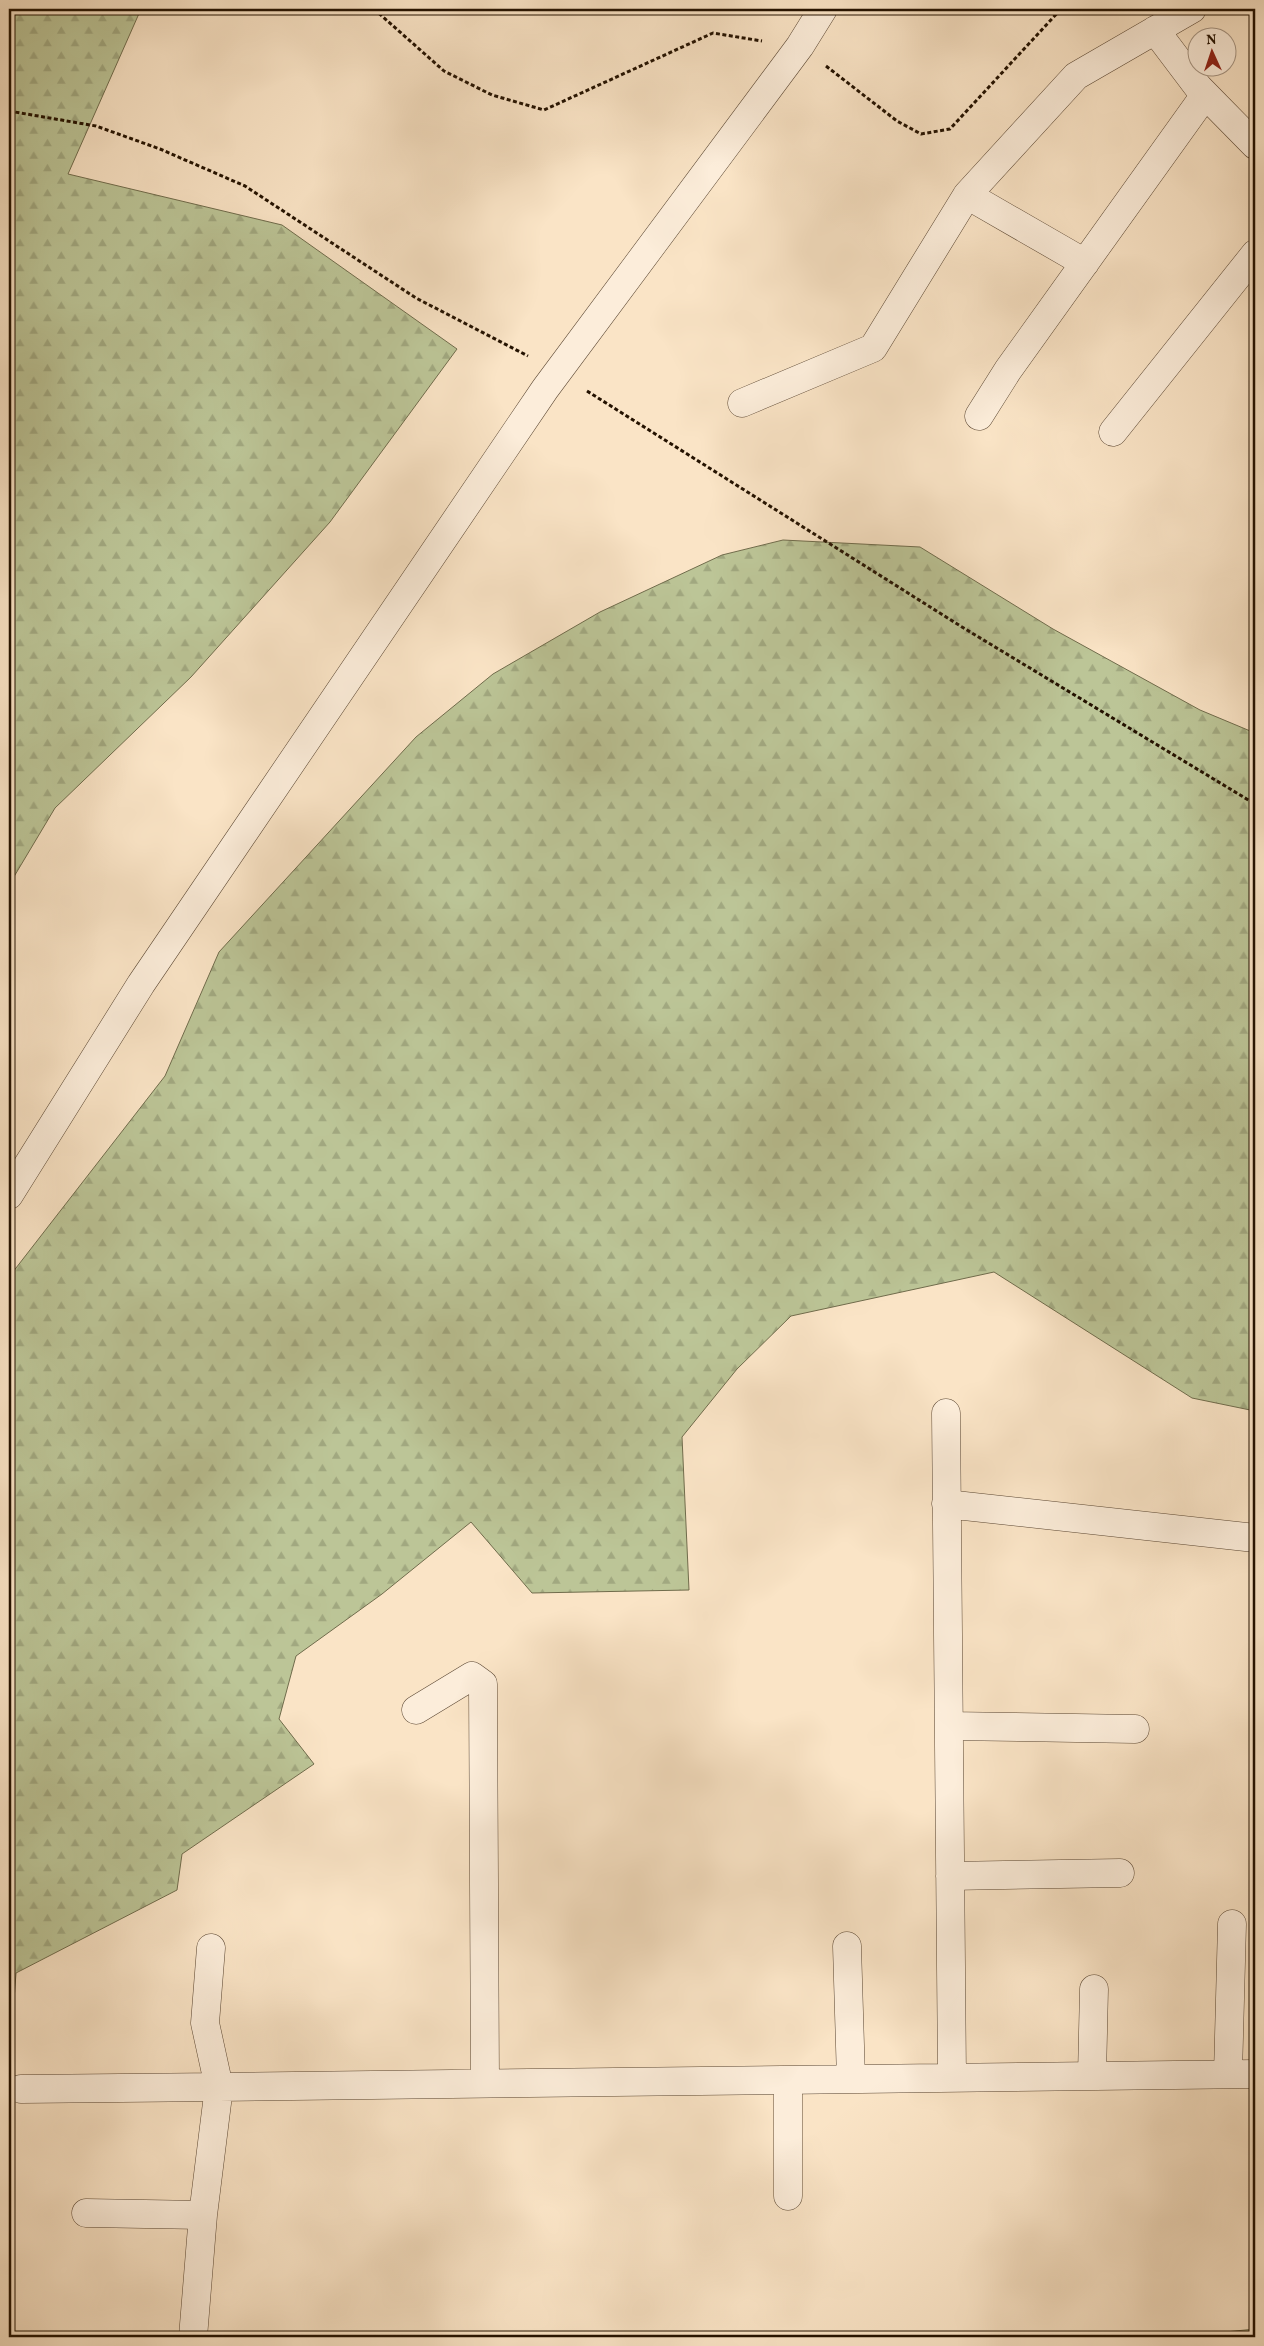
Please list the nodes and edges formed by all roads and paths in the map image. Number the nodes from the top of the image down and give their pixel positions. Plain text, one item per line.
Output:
1 (374, 9) edge
2 (823, 9) edge
3 (1061, 9) edge
4 (1192, 9) edge
5 (1154, 30) junction
6 (800, 46) junction
7 (1205, 95) junction
8 (9, 111) edge
9 (1255, 144) edge
10 (967, 195) junction
11 (1255, 254) edge
12 (1085, 263) junction
13 (557, 372) junction
14 (742, 403) dead end
15 (979, 416) dead end
16 (1113, 432) dead end
17 (1255, 804) edge
18 (9, 1195) edge
19 (946, 1413) dead end
20 (946, 1504) junction
21 (1255, 1538) edge
22 (416, 1710) dead end
23 (949, 1726) junction
24 (1135, 1729) dead end
25 (1120, 1873) dead end
26 (950, 1876) junction
27 (1232, 1924) dead end
28 (847, 1946) dead end
29 (211, 1948) dead end
30 (1094, 1989) dead end
31 (1228, 2074) junction
32 (1255, 2074) edge
33 (1092, 2076) junction
34 (952, 2077) junction
35 (850, 2079) junction
36 (788, 2080) junction
37 (486, 2083) junction
38 (219, 2087) junction
39 (21, 2089) dead end
40 (788, 2196) dead end
41 (86, 2213) dead end
42 (203, 2215) junction
43 (193, 2337) edge

1 - 6 path
2 - 6 street
3 - 6 path
4 - 5 street
5 - 7 street
5 - 10 street
6 - 13 street
7 - 9 street
7 - 12 street
8 - 13 path
10 - 12 street
10 - 14 street
11 - 16 street
12 - 15 street
13 - 17 path
13 - 18 street
19 - 20 street
20 - 21 street
20 - 23 street
22 - 37 street
23 - 24 street
23 - 26 street
25 - 26 street
26 - 34 street
27 - 31 street
28 - 35 street
29 - 38 street
30 - 33 street
31 - 32 street
31 - 33 street
33 - 34 street
34 - 35 street
35 - 36 street
36 - 37 street
36 - 40 street
37 - 38 street
38 - 39 street
38 - 42 street
41 - 42 street
42 - 43 street

